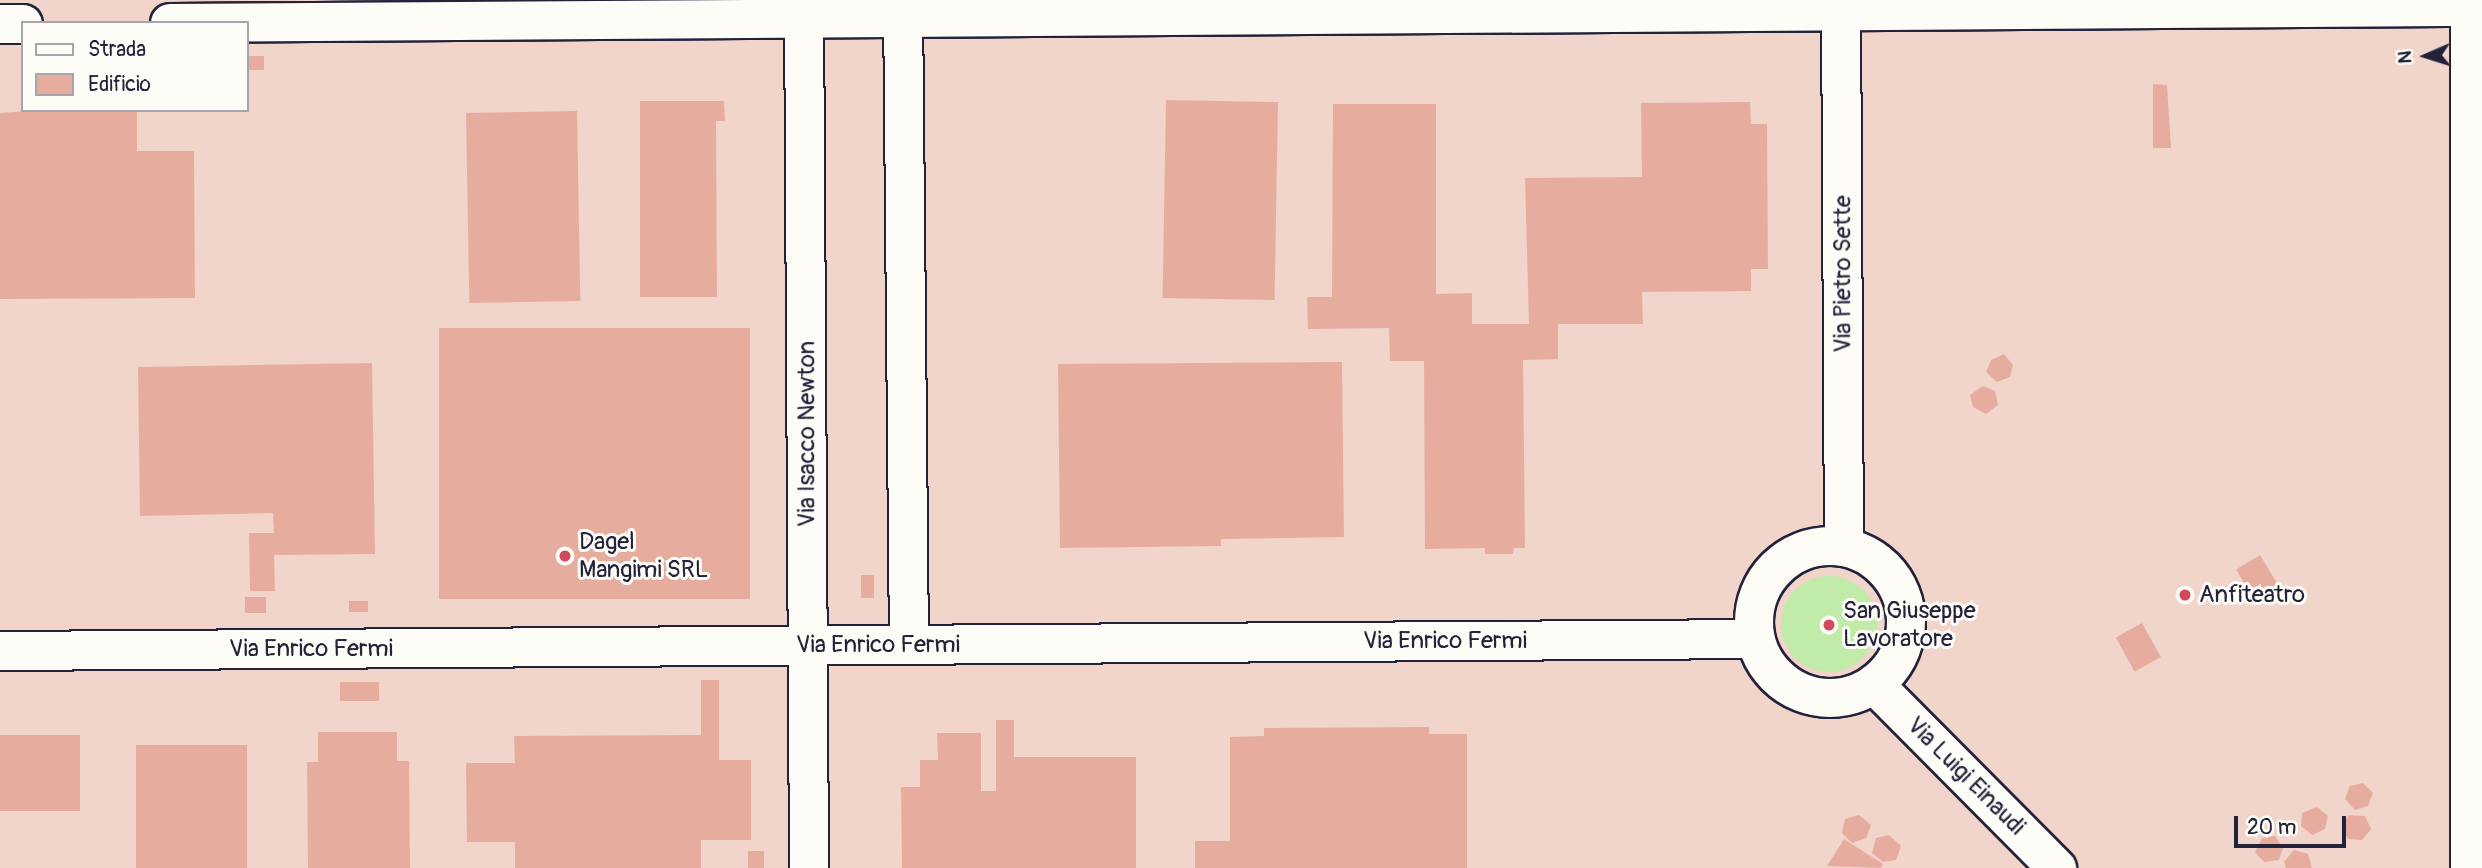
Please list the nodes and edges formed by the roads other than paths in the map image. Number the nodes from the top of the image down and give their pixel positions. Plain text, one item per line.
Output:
1 (2474, 5) edge
2 (1841, 6) edge
3 (804, 8) edge
4 (903, 8) edge
5 (248, 21) edge
6 (0, 24) edge
7 (21, 24) edge
8 (1844, 547) junction
9 (1755, 639) junction
10 (909, 645) junction
11 (808, 646) junction
12 (0, 651) edge
13 (1874, 684) junction
14 (809, 868) edge
15 (2057, 868) edge
16 (2470, 868) edge

1 - 2 street
1 - 16 street
2 - 4 street
2 - 8 street, Via Pietro Sette
3 - 4 street
3 - 5 street
3 - 11 street, Via Isacco Newton
4 - 10 street
6 - 7 street
8 - 9 street
8 - 13 street
9 - 10 street, Via Enrico Fermi
9 - 13 street
10 - 11 street, Via Enrico Fermi
11 - 12 street, Via Enrico Fermi
11 - 14 street, Via Isacco Newton
13 - 15 street, Via Luigi Einaudi

